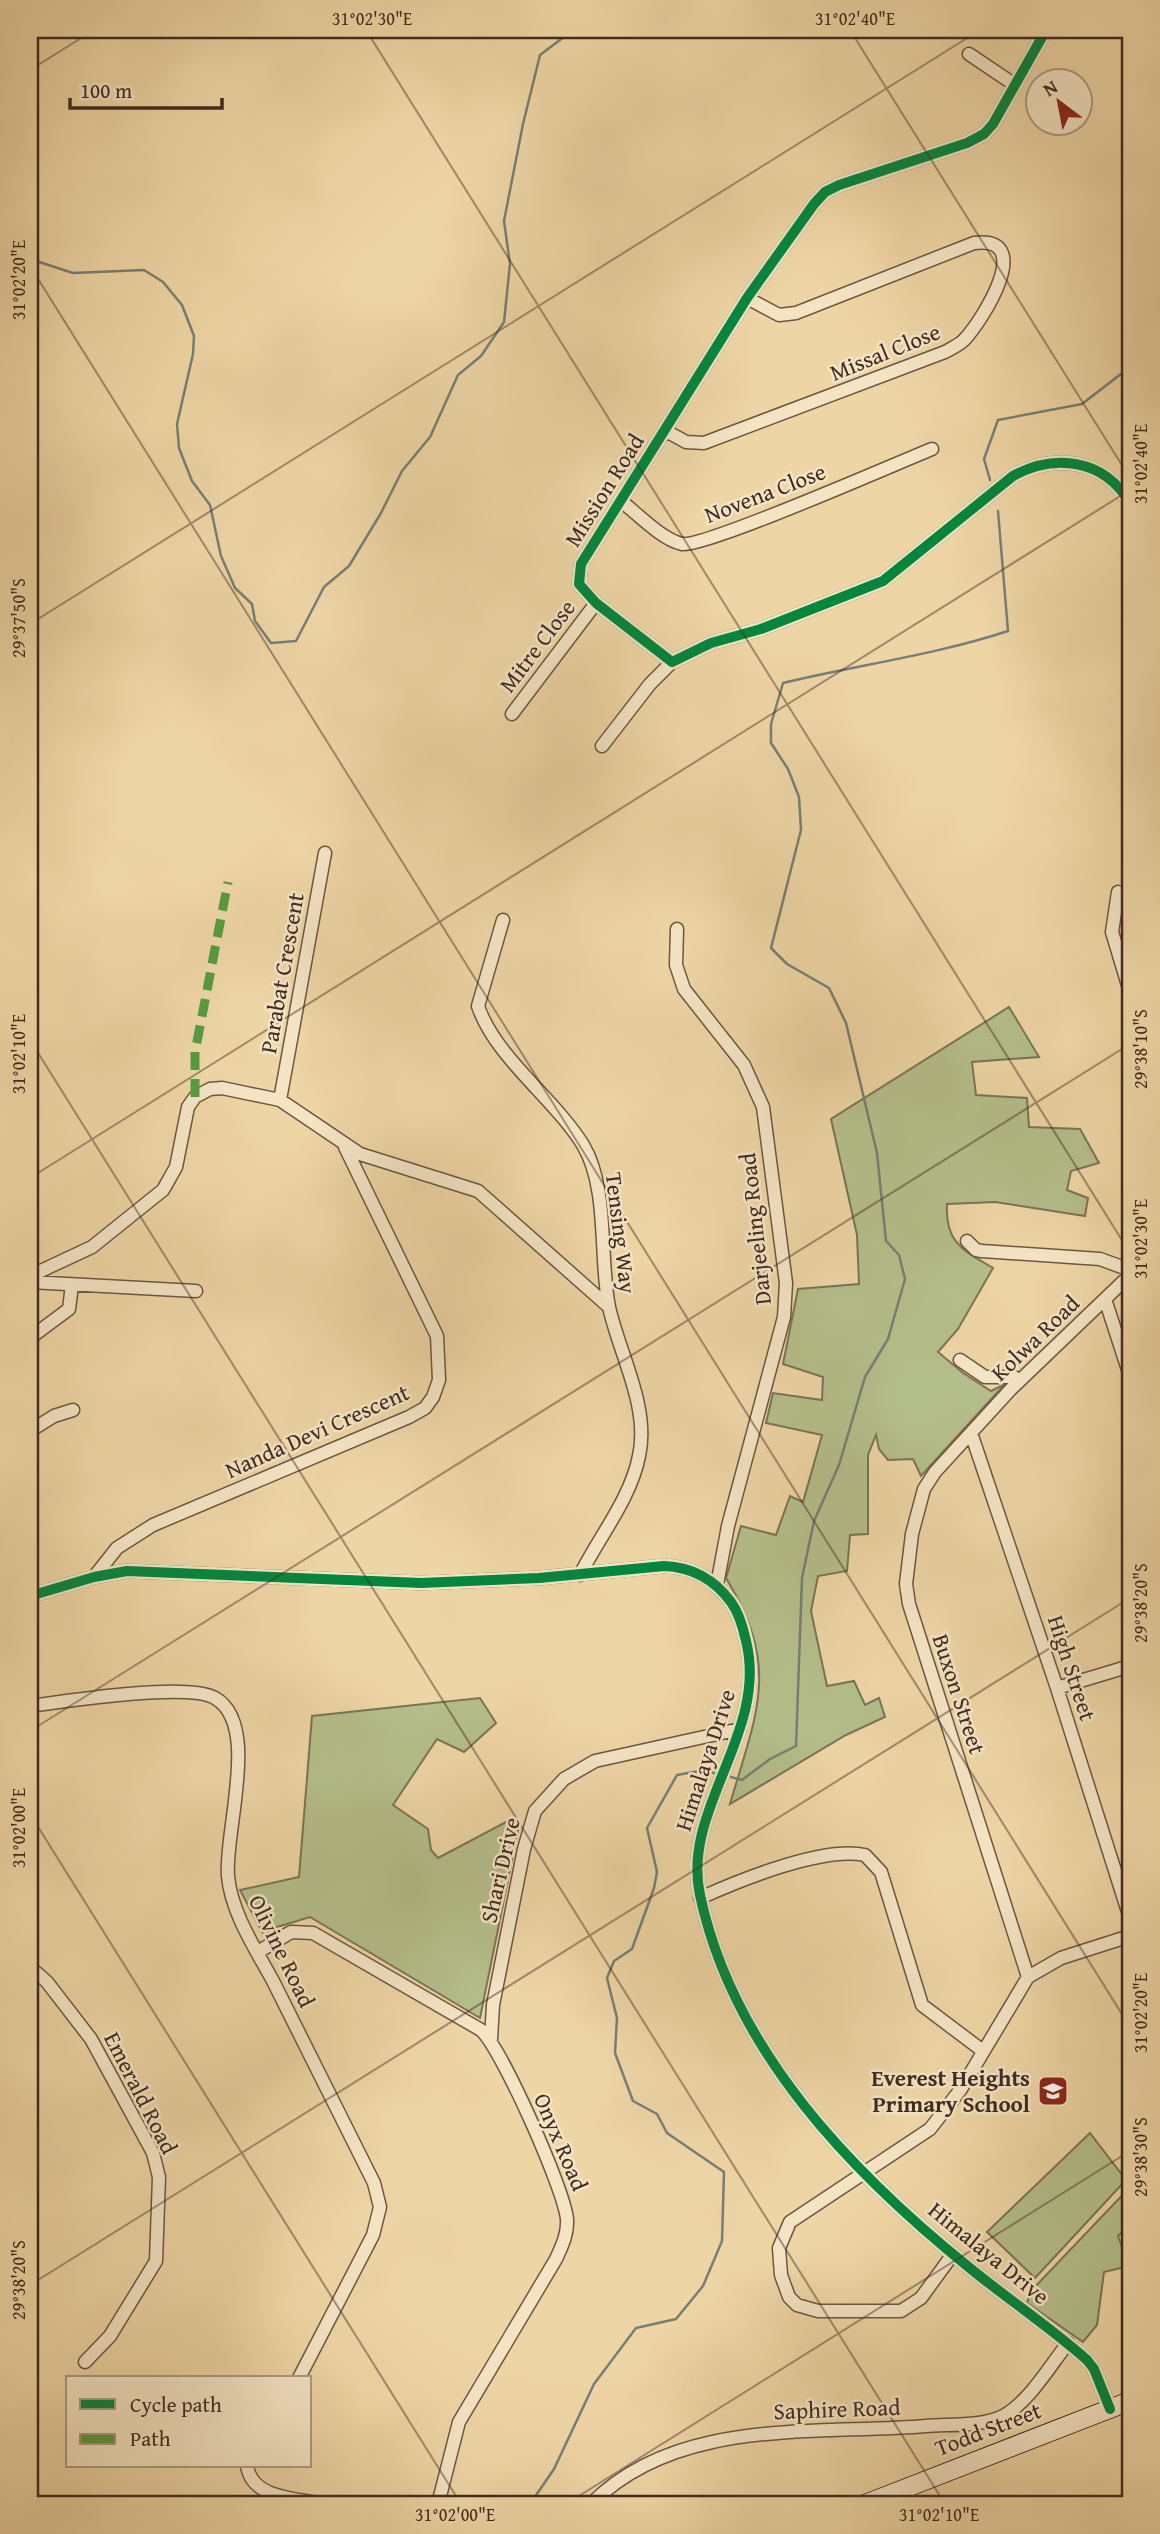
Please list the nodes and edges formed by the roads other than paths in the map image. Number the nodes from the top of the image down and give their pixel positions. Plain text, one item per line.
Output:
1 (1046, 30) edge
2 (969, 54) dead end
3 (1014, 85) junction
4 (747, 298) junction
5 (666, 431) junction
6 (932, 449) dead end
7 (621, 500) junction
8 (1130, 503) edge
9 (596, 603) junction
10 (672, 662) junction
11 (512, 714) dead end
12 (603, 746) dead end
13 (325, 853) dead end
14 (1124, 894) edge
15 (503, 920) dead end
16 (677, 929) dead end
17 (1130, 992) edge
18 (280, 1100) junction
19 (345, 1147) junction
20 (967, 1241) dead end
21 (1130, 1273) edge
22 (30, 1276) edge
23 (30, 1282) edge
24 (72, 1285) junction
25 (196, 1291) dead end
26 (1105, 1299) junction
27 (609, 1307) junction
28 (30, 1338) edge
29 (961, 1360) dead end
30 (1130, 1376) edge
31 (1019, 1381) junction
32 (73, 1410) dead end
33 (30, 1431) edge
34 (971, 1433) junction
35 (580, 1575) junction
36 (94, 1577) junction
37 (717, 1585) junction
38 (30, 1596) edge
39 (1130, 1667) edge
40 (1057, 1688) junction
41 (30, 1706) edge
42 (740, 1729) junction
43 (700, 1898) junction
44 (1130, 1918) edge
45 (1130, 1936) edge
46 (258, 1952) junction
47 (30, 1967) edge
48 (1028, 1977) junction
49 (491, 2039) junction
50 (983, 2051) junction
51 (864, 2176) junction
52 (953, 2254) junction
53 (1068, 2343) junction
54 (85, 2362) dead end
55 (300, 2376) edge
56 (1130, 2401) edge
57 (1110, 2409) junction
58 (248, 2468) edge
59 (322, 2504) edge
60 (438, 2504) edge
61 (591, 2504) edge
62 (865, 2504) edge

1 - 3 street, Mission Road
2 - 3 street
3 - 4 street, Mission Road
4 - 5 street, Mission Road
4 - 5 street, Missal Close
5 - 7 street, Mission Road
6 - 7 street, Novena Close
7 - 9 street, Mission Road
8 - 10 street
9 - 10 street, Mission Road
9 - 11 street, Mitre Close
10 - 12 street
13 - 18 street, Parabat Crescent
14 - 17 street
15 - 27 street, Tensing Way
16 - 37 street, Darjeeling Road
18 - 19 street
18 - 22 street
19 - 27 street
19 - 36 street, Nanda Devi Crescent
20 - 21 street
21 - 26 street, Kolwa Road
23 - 24 street
24 - 25 street
24 - 28 street
26 - 30 street
26 - 31 street, Kolwa Road
27 - 35 street, Tensing Way
29 - 31 street
31 - 34 street, Kolwa Road
32 - 33 street
34 - 40 street, High Street
34 - 48 street, Buxon Street
35 - 36 street, Himalaya Drive
35 - 37 street, Himalaya Drive
36 - 38 street, Himalaya Drive
37 - 42 street, Himalaya Drive
39 - 40 street
40 - 44 street, High Street
41 - 46 street, Olivine Road
42 - 43 street, Himalaya Drive
42 - 49 street, Shari Drive
43 - 50 street
43 - 51 street, Himalaya Drive
45 - 48 street
46 - 49 street, Onyx Road
46 - 55 street, Olivine Road
47 - 54 street, Emerald Road
48 - 50 street
49 - 60 street, Onyx Road
50 - 51 street
51 - 52 street, Himalaya Drive
51 - 52 street
52 - 53 street, Himalaya Drive
53 - 57 street, Himalaya Drive
53 - 61 street, Saphire Road
56 - 57 street, Todd Street
57 - 62 street, Todd Street
58 - 59 street

